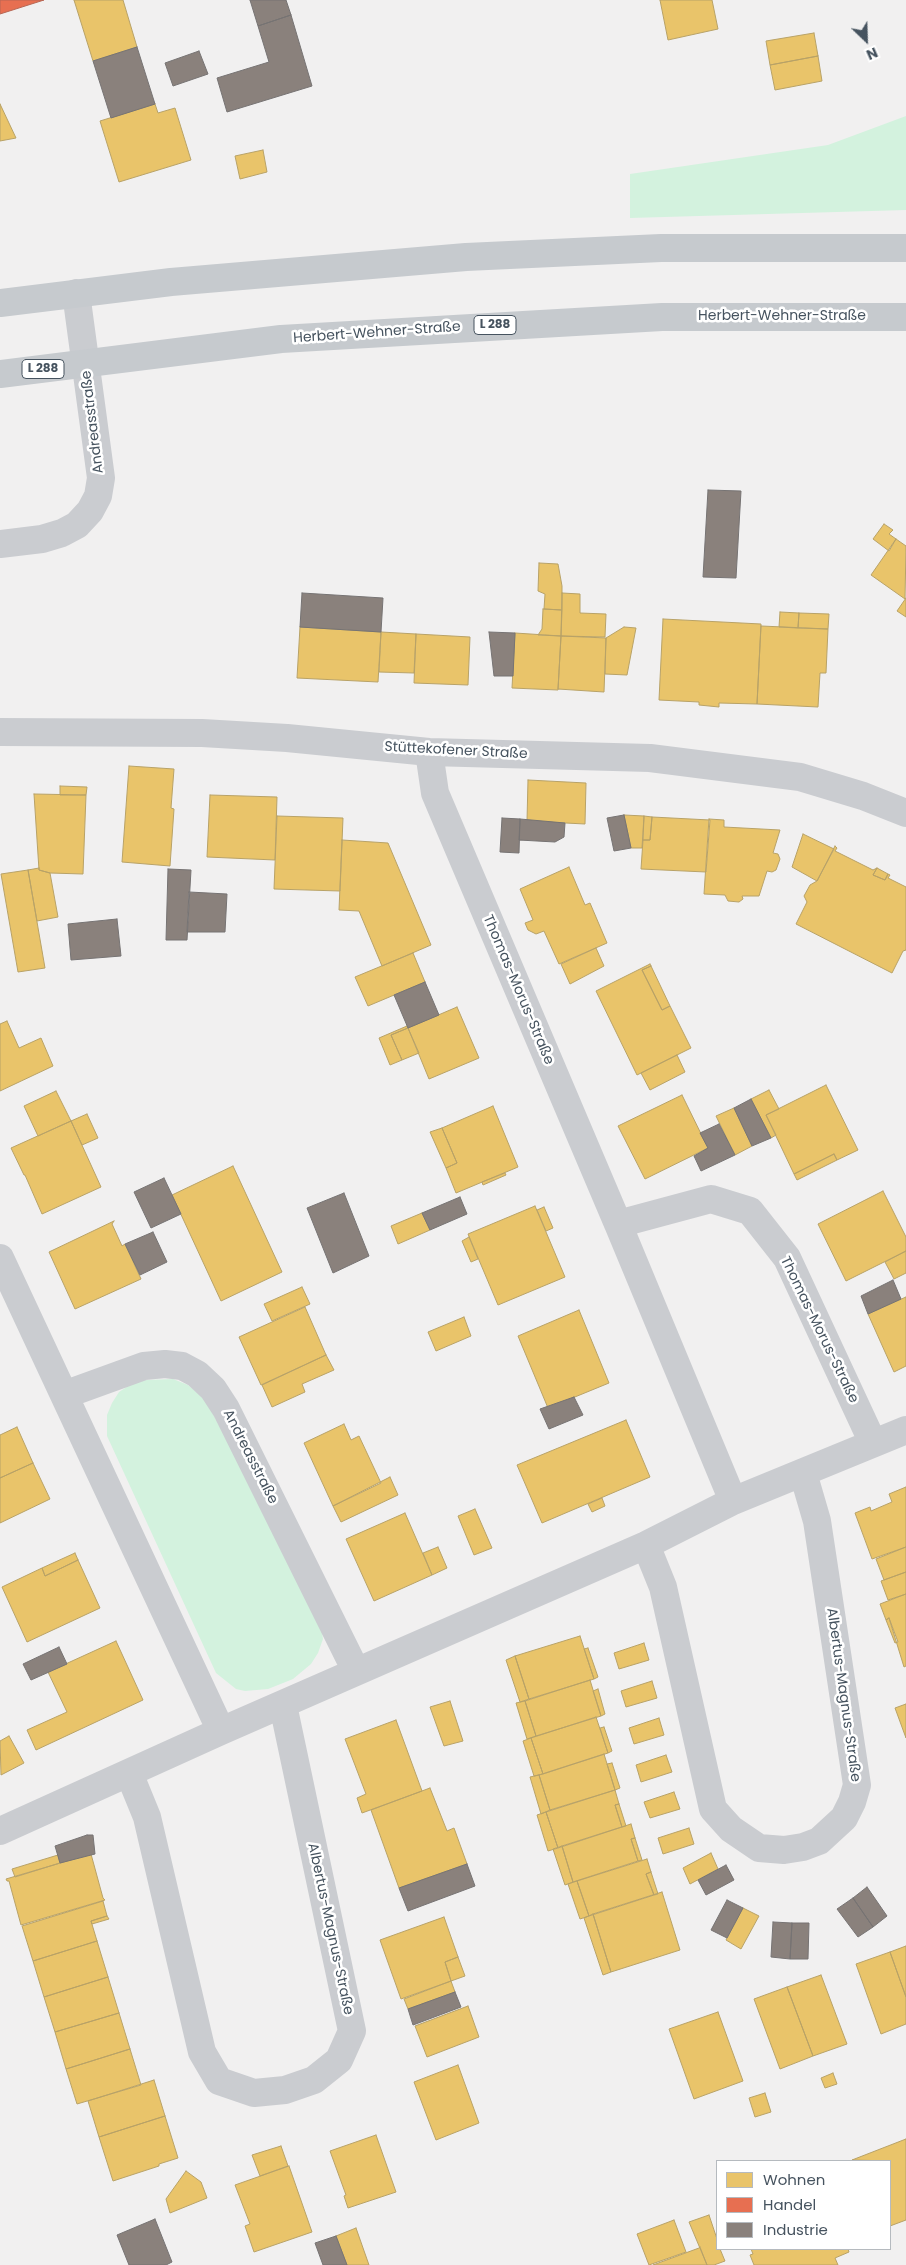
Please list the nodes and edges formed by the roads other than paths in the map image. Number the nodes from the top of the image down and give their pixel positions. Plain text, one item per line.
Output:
1 (906, 248) edge
2 (76, 293) junction
3 (0, 303) edge
4 (906, 317) edge
5 (86, 363) junction
6 (0, 374) edge
7 (0, 544) edge
8 (0, 732) edge
9 (429, 752) junction
10 (906, 813) edge
11 (618, 1224) junction
12 (0, 1258) edge
13 (64, 1395) junction
14 (906, 1430) edge
15 (873, 1444) junction
16 (802, 1473) junction
17 (733, 1501) junction
18 (646, 1545) junction
19 (356, 1671) junction
20 (283, 1705) junction
21 (221, 1731) junction
22 (129, 1773) junction
23 (0, 1831) edge

1 - 2 main road
2 - 3 main road
2 - 5 street, Andreasstraße
4 - 5 main road, Herbert-Wehner-Straße / L 288
5 - 6 main road, Herbert-Wehner-Straße / L 288
5 - 7 street, Andreasstraße
8 - 9 street, Stüttekofener Straße
9 - 10 street, Stüttekofener Straße
9 - 11 street, Thomas-Morus-Straße
11 - 15 street, Thomas-Morus-Straße
11 - 17 street, Thomas-Morus-Straße
12 - 13 street
13 - 19 street, Andreasstraße
13 - 21 street
14 - 15 street
15 - 16 street
16 - 17 street
16 - 18 street, Albertus-Magnus-Straße
17 - 18 street
18 - 19 street
19 - 20 street
20 - 21 street
20 - 22 street, Albertus-Magnus-Straße
21 - 22 street
22 - 23 street

